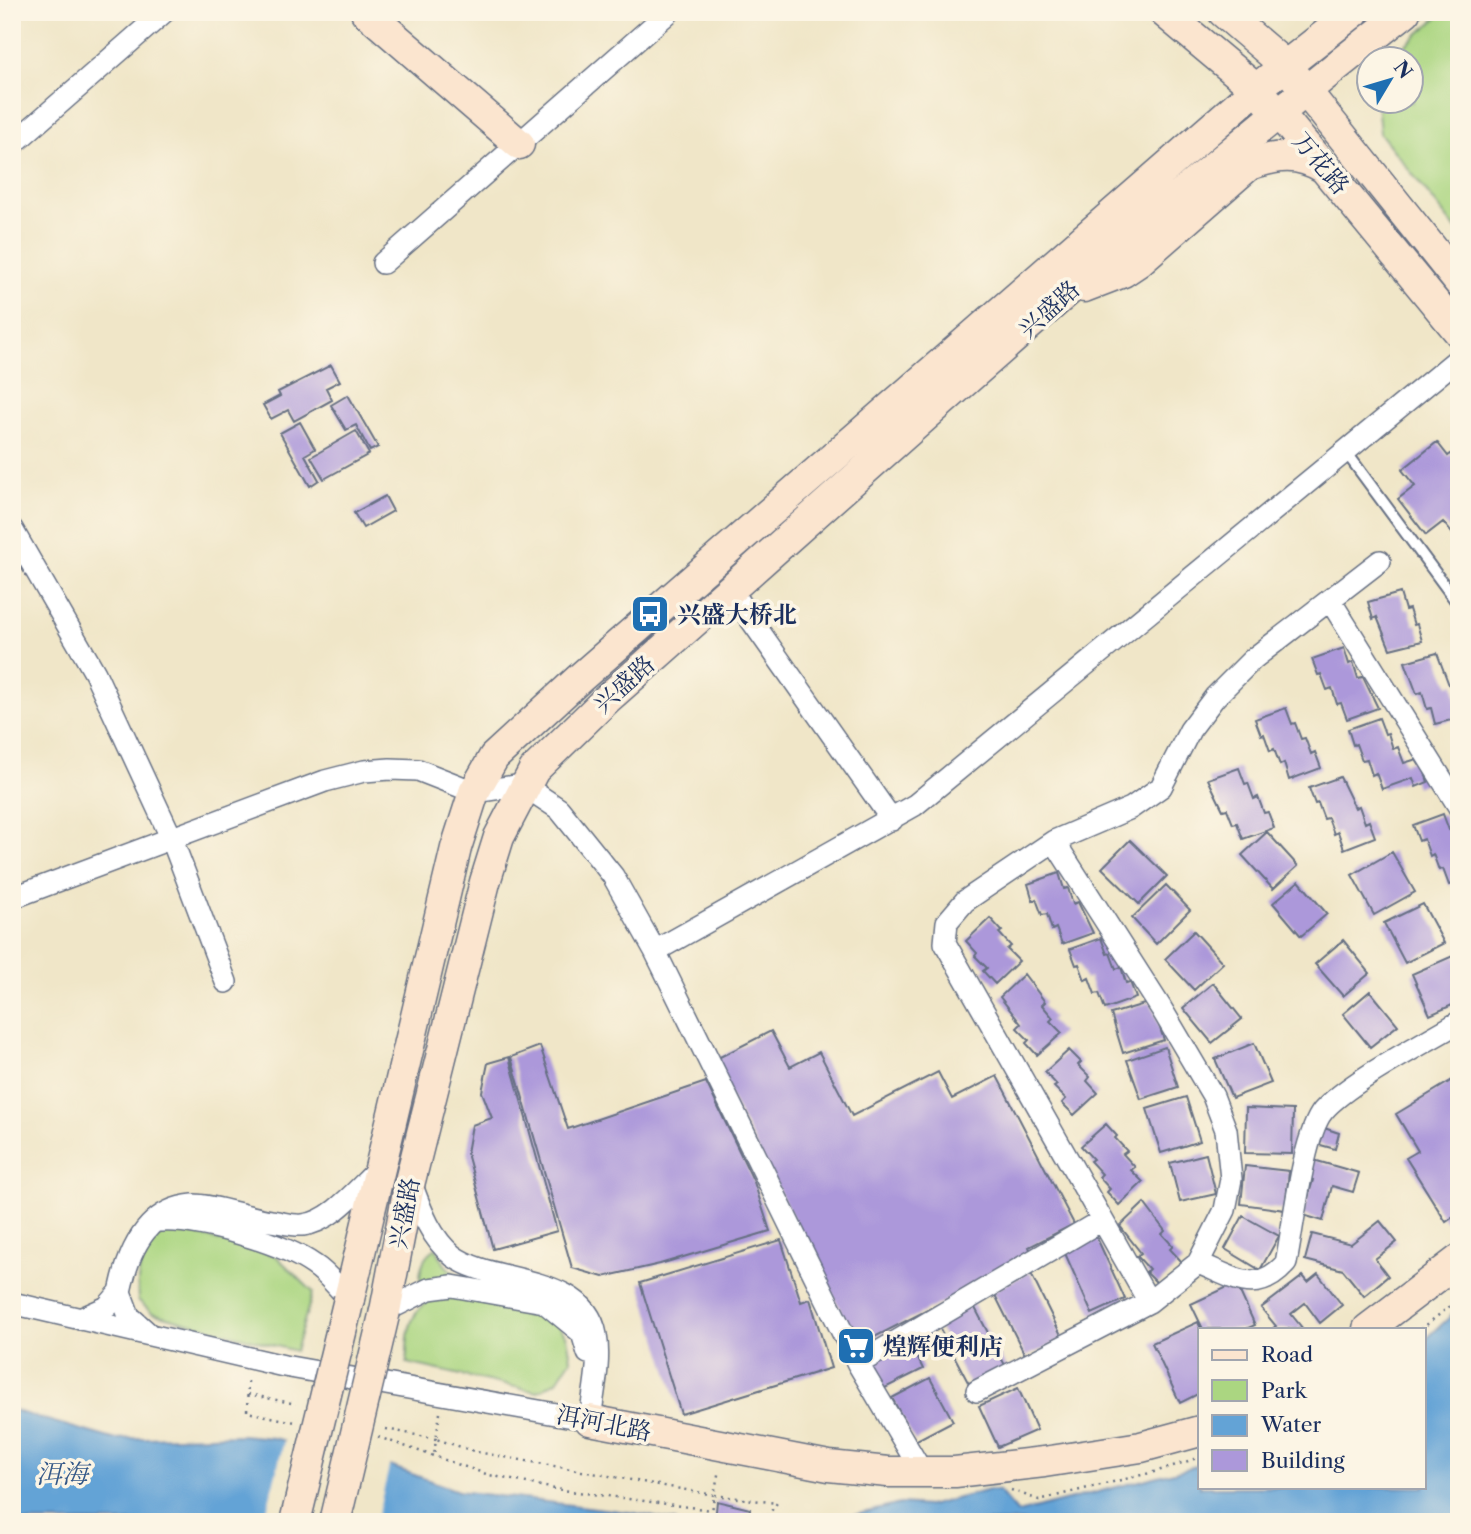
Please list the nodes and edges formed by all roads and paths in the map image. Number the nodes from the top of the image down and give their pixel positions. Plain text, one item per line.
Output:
1 (164, 12) edge
2 (366, 12) edge
3 (669, 12) edge
4 (1164, 12) edge
5 (1223, 12) edge
6 (1354, 12) edge
7 (1405, 12) edge
8 (1286, 66) junction
9 (1256, 89) junction
10 (1306, 90) junction
11 (1278, 112) junction
12 (519, 144) junction
13 (12, 145) edge
14 (1328, 170) junction
15 (383, 263) dead end
16 (1456, 274) edge
17 (1067, 293) junction
18 (1459, 332) edge
19 (1459, 359) edge
20 (1346, 452) junction
21 (12, 529) edge
22 (1380, 561) dead end
23 (730, 590) junction
24 (1330, 600) junction
25 (1459, 605) edge
26 (523, 785) junction
27 (474, 792) junction
28 (1459, 807) edge
29 (892, 820) junction
30 (171, 837) junction
31 (1054, 841) junction
32 (12, 898) edge
33 (655, 951) junction
34 (226, 982) dead end
35 (1459, 1022) edge
36 (379, 1169) junction
37 (410, 1181) junction
38 (1102, 1220) junction
39 (154, 1221) junction
40 (1459, 1260) edge
41 (1198, 1263) junction
42 (120, 1292) junction
43 (349, 1299) junction
44 (1459, 1299) edge
45 (1149, 1302) junction
46 (12, 1303) edge
47 (385, 1311) junction
48 (80, 1319) junction
49 (1369, 1328) edge
50 (1422, 1328) edge
51 (151, 1336) junction
52 (858, 1364) junction
53 (594, 1375) junction
54 (248, 1381) dead end
55 (977, 1391) dead end
56 (248, 1394) junction
57 (296, 1404) dead end
58 (440, 1413) dead end
59 (590, 1420) junction
60 (300, 1422) dead end
61 (386, 1429) dead end
62 (1198, 1433) edge
63 (366, 1435) dead end
64 (436, 1439) junction
65 (434, 1456) junction
66 (1198, 1458) edge
67 (720, 1464) dead end
68 (922, 1472) junction
69 (1007, 1489) dead end
70 (714, 1495) junction
71 (711, 1510) junction
72 (295, 1522) edge
73 (335, 1522) edge
74 (711, 1522) edge
75 (763, 1522) edge

1 - 13 street
2 - 12 street
3 - 12 street
4 - 9 street, 万花路
5 - 8 street, 万花路
6 - 8 street, 兴盛路
7 - 10 street, 兴盛路
8 - 9 street, 兴盛路
8 - 10 street, 万花路
9 - 11 street, 万花路
9 - 27 street, 兴盛路
10 - 11 street, 兴盛路
10 - 16 street, 万花路
11 - 14 street, 万花路
11 - 17 street, 兴盛路
12 - 15 street
14 - 17 street
14 - 18 street, 万花路
17 - 23 street, 兴盛路
19 - 20 street
20 - 25 lane
20 - 29 street
21 - 30 street
22 - 24 street
23 - 26 street, 兴盛路
23 - 29 street
24 - 28 street
24 - 31 street
26 - 27 street
26 - 33 street
26 - 37 street, 兴盛路
27 - 30 street
27 - 36 street, 兴盛路
29 - 33 street
30 - 32 street
30 - 34 street
31 - 38 street
31 - 41 street
33 - 52 street
35 - 41 street
36 - 39 street
36 - 43 street, 兴盛路
37 - 47 street, 兴盛路
37 - 53 street
38 - 45 street
38 - 52 street
39 - 42 street
39 - 43 street
40 - 49 street
41 - 45 street
42 - 48 street
42 - 51 street
43 - 72 street, 兴盛路, bridge
44 - 50 path
45 - 55 street
46 - 48 street, 洱河北路
47 - 53 street
47 - 73 street, 兴盛路, bridge
48 - 51 street, 洱河北路
51 - 59 street, 洱河北路
52 - 68 street
53 - 59 street
54 - 56 path
56 - 57 path
56 - 60 path
58 - 64 path
59 - 68 street, 洱河北路
61 - 64 path
62 - 68 street, 洱河北路
63 - 65 path
64 - 65 path
64 - 70 path
65 - 71 path
66 - 69 path
67 - 70 path
70 - 71 path
70 - 75 path
71 - 74 path

